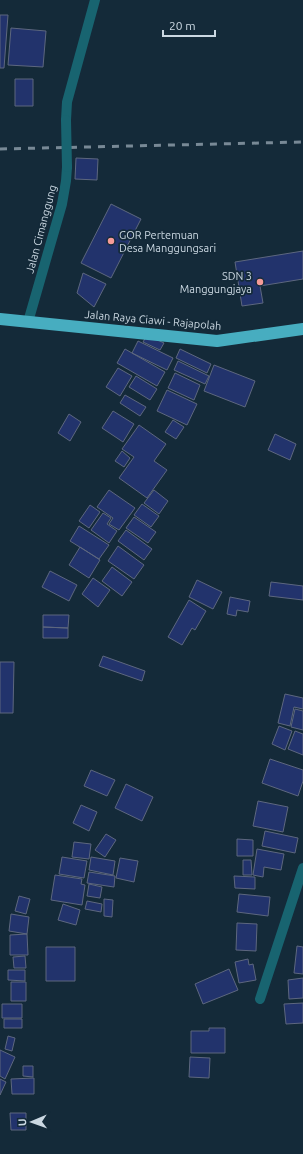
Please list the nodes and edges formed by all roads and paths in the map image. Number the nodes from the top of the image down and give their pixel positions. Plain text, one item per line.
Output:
1 (95, 0) edge
2 (0, 319) edge
3 (28, 322) junction
4 (303, 329) edge
5 (303, 868) edge
6 (260, 999) dead end

1 - 3 street, Jalan Cimanggung, bridge
2 - 3 highway, Jalan Raya Ciawi - Rajapolah
3 - 4 highway, Jalan Raya Ciawi - Rajapolah
5 - 6 street

